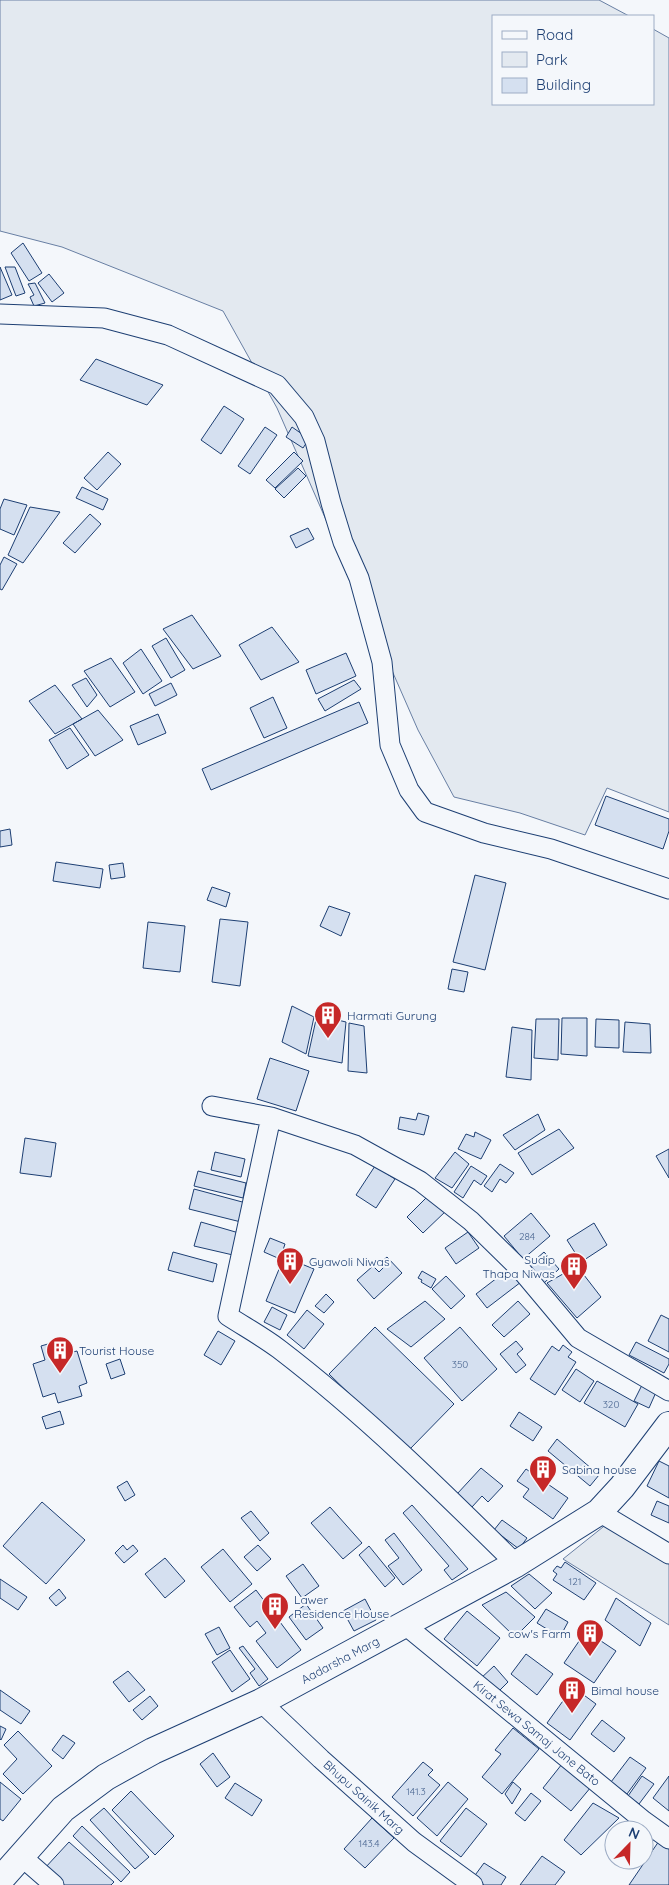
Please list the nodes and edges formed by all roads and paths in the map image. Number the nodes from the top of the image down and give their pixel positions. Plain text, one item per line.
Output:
1 (0, 314) edge
2 (669, 889) edge
3 (212, 1106) dead end
4 (271, 1117) junction
5 (669, 1391) edge
6 (669, 1425) edge
7 (599, 1512) junction
8 (669, 1554) edge
9 (516, 1564) junction
10 (405, 1625) junction
11 (261, 1702) junction
12 (669, 1839) edge
13 (22, 1857) junction
14 (0, 1880) edge
15 (54, 1885) edge
16 (473, 1885) edge

1 - 2 street
3 - 4 street
4 - 5 street
4 - 9 street
6 - 7 main road, Aadarsha Marg
7 - 8 street
7 - 9 main road, Aadarsha Marg
9 - 10 main road, Aadarsha Marg
10 - 11 main road, Aadarsha Marg
10 - 12 street, Kirat Sewa Samaj Jane Bato
11 - 13 main road, Aadarsha Marg
11 - 16 street, Bhupu Sainik Marg
13 - 14 main road, Aadarsha Marg
13 - 15 street

